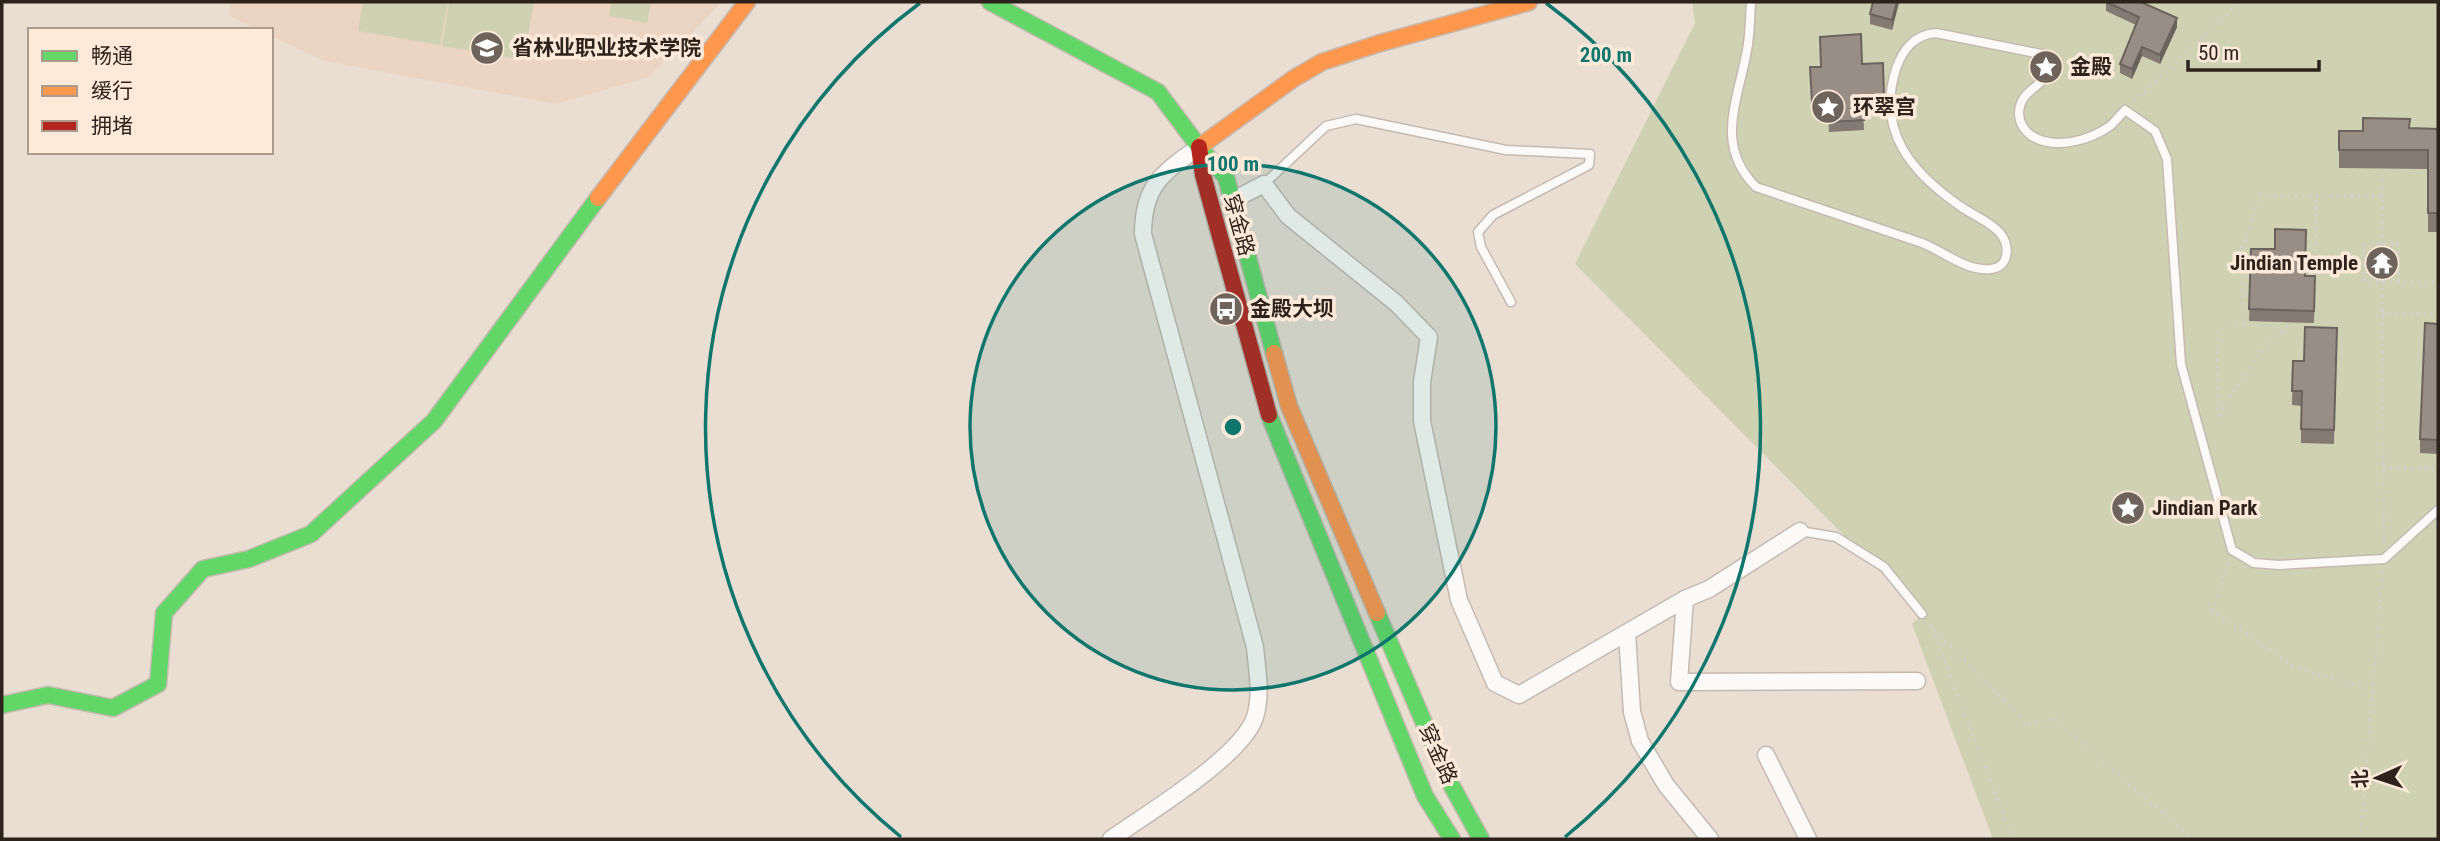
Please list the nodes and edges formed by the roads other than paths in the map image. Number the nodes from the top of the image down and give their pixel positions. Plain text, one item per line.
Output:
1 (747, 2) edge
2 (990, 2) edge
3 (1529, 2) edge
4 (1751, 2) edge
5 (1199, 147) junction
6 (1264, 184) junction
7 (1231, 201) junction
8 (1511, 302) dead end
9 (2438, 510) edge
10 (1800, 531) joint
11 (1685, 599) junction
12 (1922, 614) dead end
13 (1627, 633) junction
14 (1917, 681) dead end
15 (2, 705) edge
16 (1766, 755) dead end
17 (1111, 839) edge
18 (1452, 839) edge
19 (1481, 839) edge
20 (1710, 839) edge
21 (1808, 839) edge

1 - 15 main road
2 - 5 main road
3 - 5 main road
4 - 9 lane
5 - 7 main road, 穿金路
5 - 17 street
5 - 18 main road, 穿金路
6 - 7 street
6 - 8 lane
6 - 13 street
7 - 19 main road, 穿金路
10 - 11 street
10 - 12 lane
11 - 13 street
11 - 14 street
13 - 20 street
16 - 21 street

